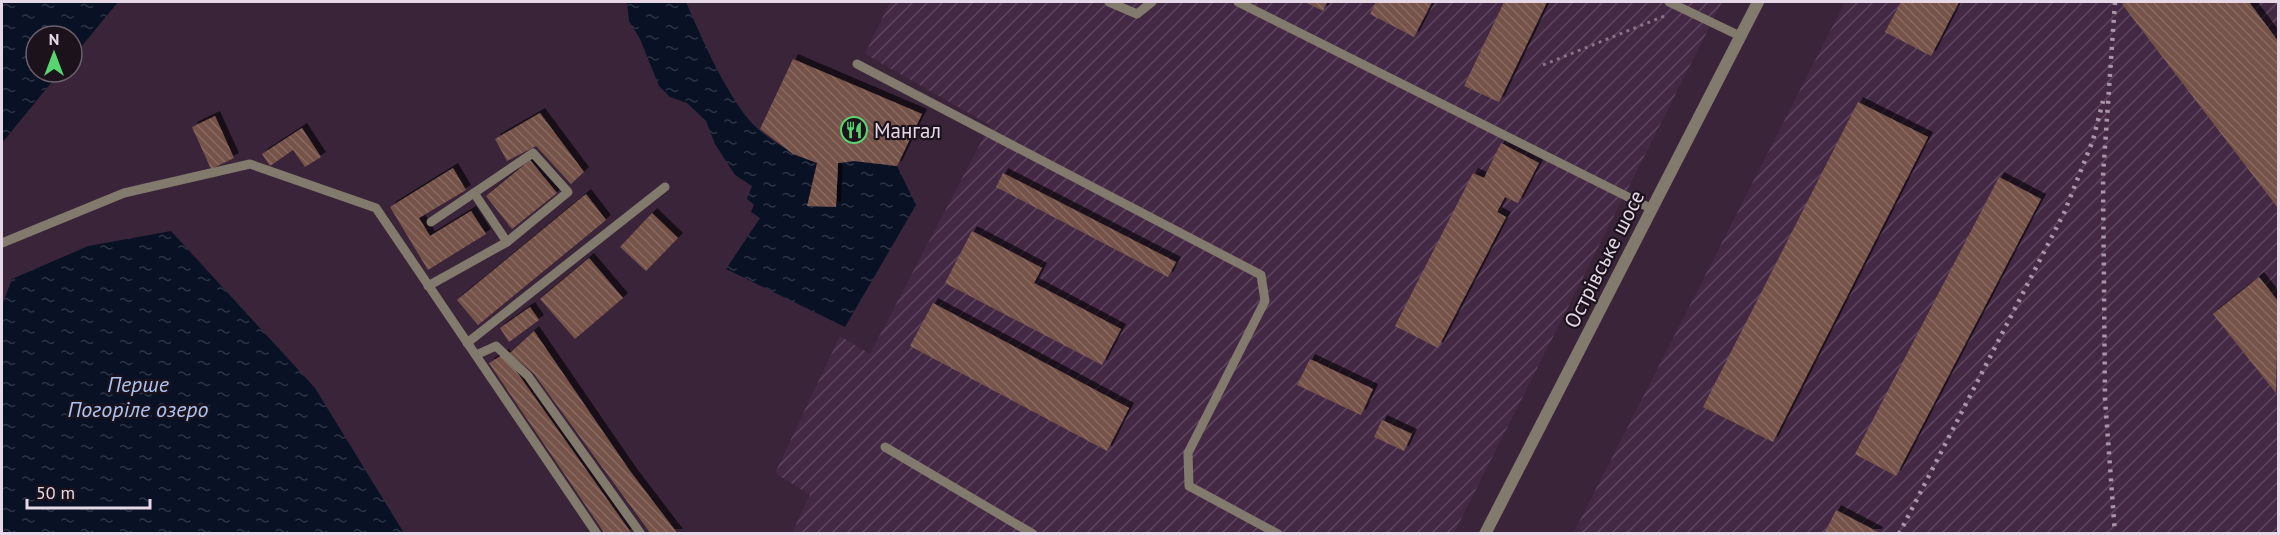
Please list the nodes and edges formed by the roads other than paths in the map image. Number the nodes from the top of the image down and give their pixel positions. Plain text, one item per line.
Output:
1 (1109, 2) edge
2 (1152, 2) edge
3 (1238, 2) edge
4 (1669, 2) edge
5 (1758, 2) edge
6 (1740, 36) junction
7 (857, 64) dead end
8 (665, 187) dead end
9 (474, 193) junction
10 (1652, 209) junction
11 (431, 222) dead end
12 (507, 242) junction
13 (2, 243) edge
14 (428, 286) junction
15 (468, 343) junction
16 (476, 355) junction
17 (885, 447) dead end
18 (597, 534) edge
19 (641, 534) edge
20 (1033, 534) edge
21 (1278, 534) edge
22 (1485, 534) edge

1 - 2 lane
3 - 10 lane
4 - 6 lane
5 - 6 street, Острівське шосе
6 - 10 street, Острівське шосе
7 - 21 lane
8 - 15 lane
9 - 11 lane
9 - 12 lane
9 - 12 lane
10 - 22 street, Острівське шосе
12 - 14 lane
13 - 14 lane
14 - 15 lane
15 - 16 lane
16 - 18 lane
16 - 19 lane
17 - 20 lane

